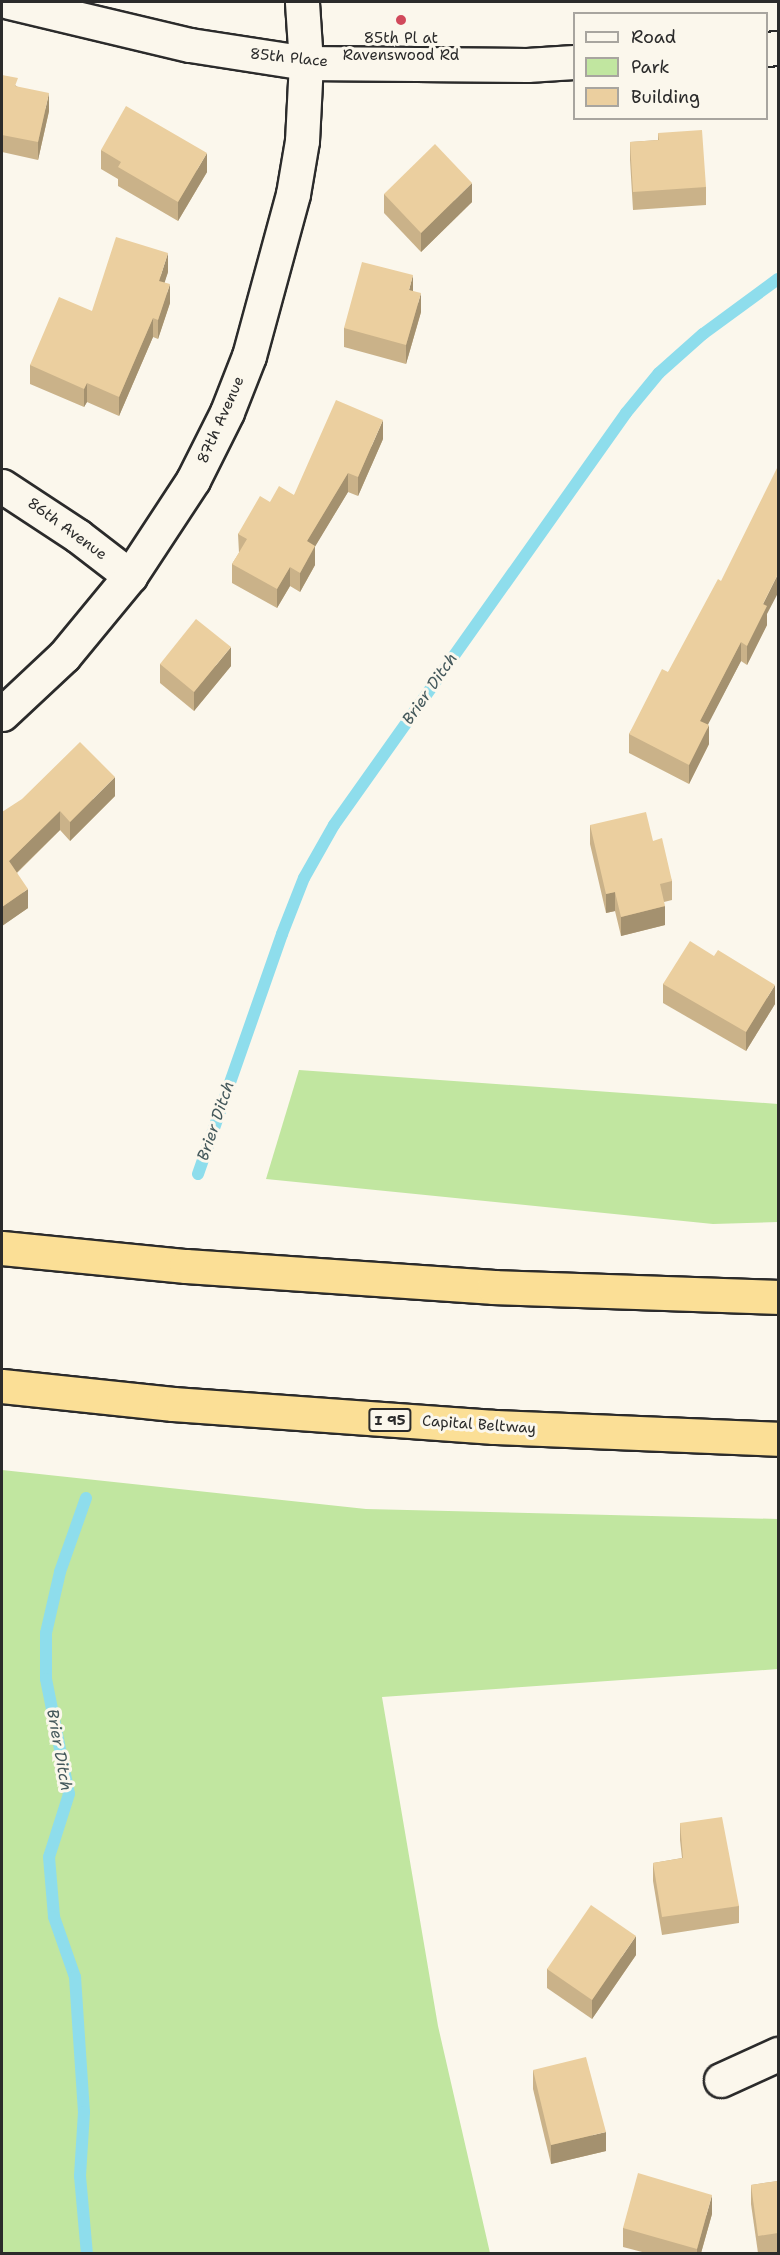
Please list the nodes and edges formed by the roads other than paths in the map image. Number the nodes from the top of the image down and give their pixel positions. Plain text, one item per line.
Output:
1 (9, 2) edge
2 (302, 2) edge
3 (573, 62) edge
4 (306, 63) junction
5 (2, 486) edge
6 (130, 576) junction
7 (2, 714) edge
8 (2, 1248) edge
9 (778, 1297) edge
10 (2, 1386) edge
11 (778, 1439) edge
12 (778, 2054) edge
13 (721, 2080) dead end

1 - 4 street, 85th Place
2 - 4 street, 87th Avenue
3 - 4 street, 85th Place
4 - 6 street, 87th Avenue
5 - 6 street, 86th Avenue
6 - 7 street, 87th Avenue
8 - 9 highway
10 - 11 highway, Capital Beltway / I 95
12 - 13 street

